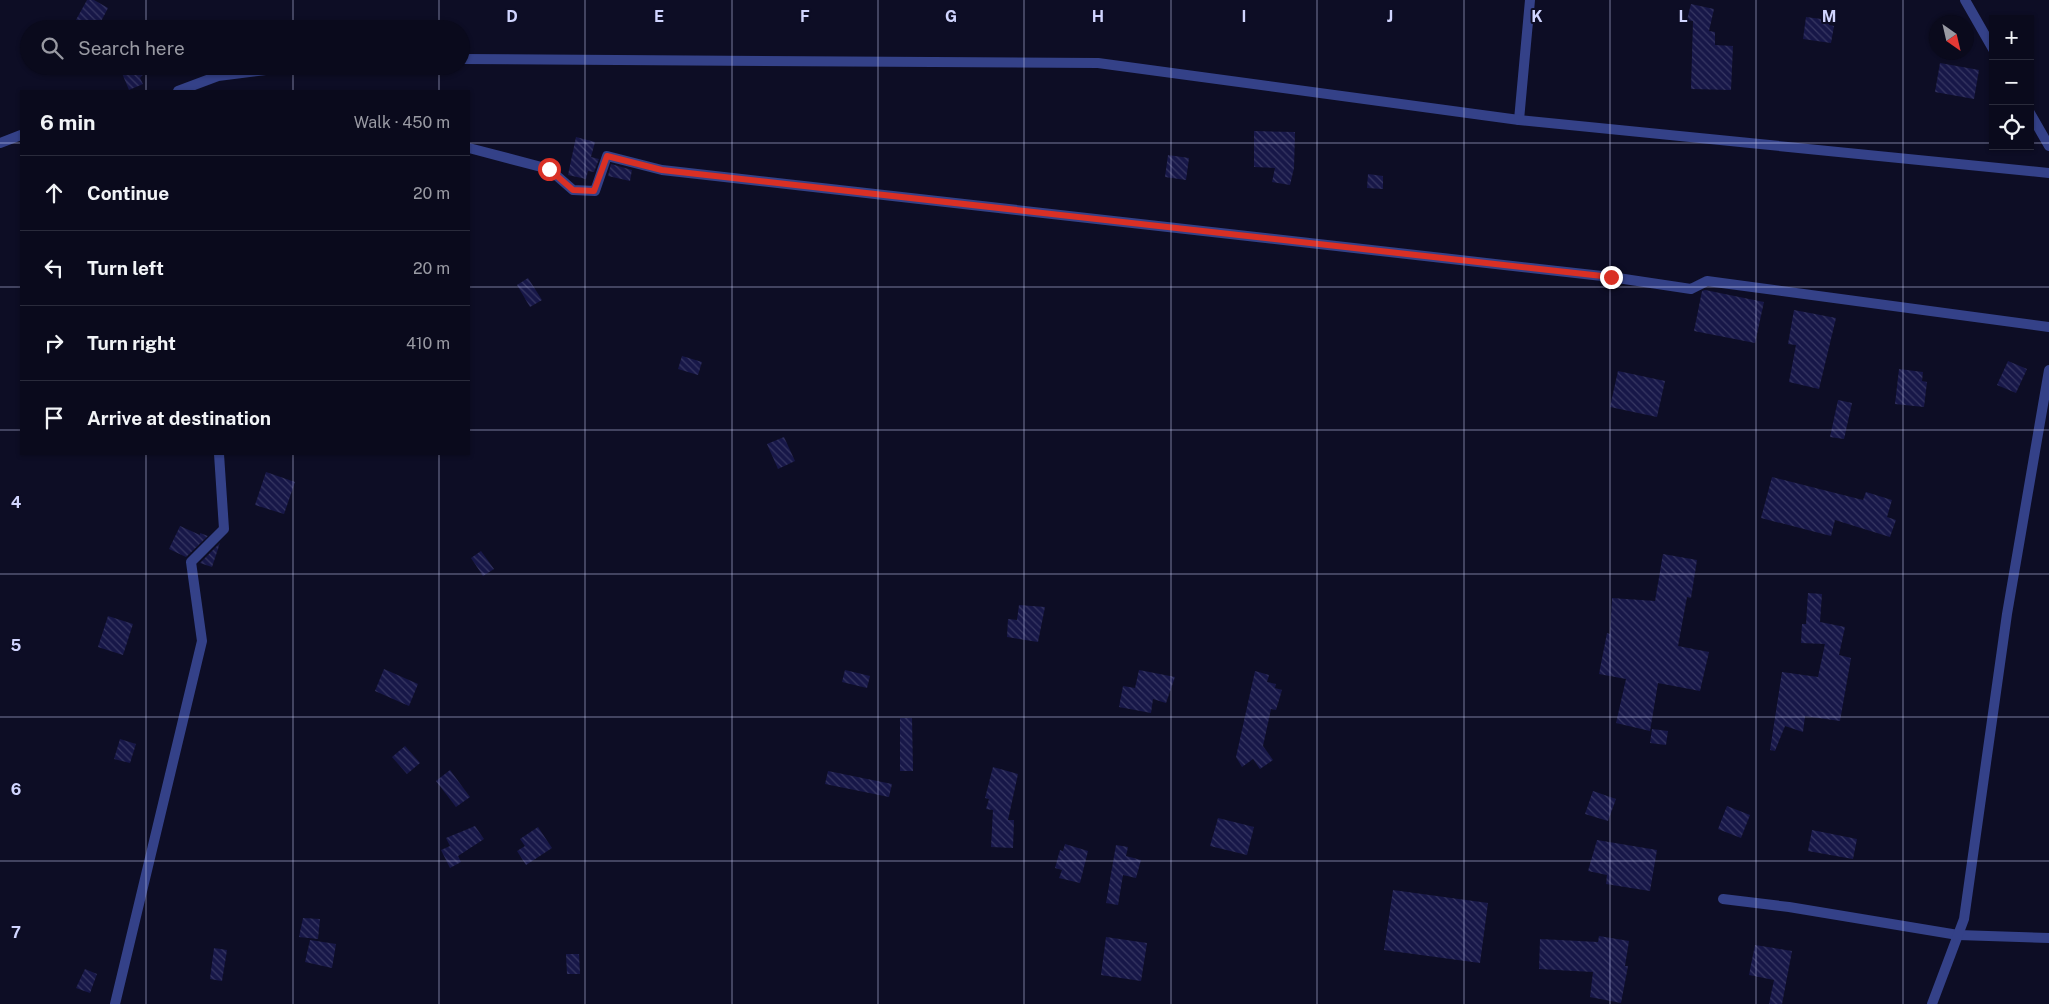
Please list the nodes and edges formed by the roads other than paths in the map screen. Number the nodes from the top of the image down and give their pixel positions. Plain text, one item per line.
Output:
1 (1530, 0) edge
2 (1965, 0) edge
3 (1989, 42) edge
4 (470, 59) edge
5 (226, 75) edge
6 (184, 90) edge
7 (1519, 120) junction
8 (2034, 121) edge
9 (20, 135) edge
10 (0, 143) edge
11 (2049, 146) edge
12 (470, 148) edge
13 (2049, 173) edge
14 (2049, 326) edge
15 (2049, 370) edge
16 (219, 455) edge
17 (1723, 899) dead end
18 (1958, 935) junction
19 (2049, 938) edge
20 (115, 1004) edge
21 (1932, 1004) edge

1 - 7 street
2 - 3 street
4 - 7 street
5 - 6 street
7 - 13 street
8 - 11 street
9 - 10 street
12 - 14 street
15 - 18 street
16 - 20 street
17 - 18 street
18 - 19 street
18 - 21 street

